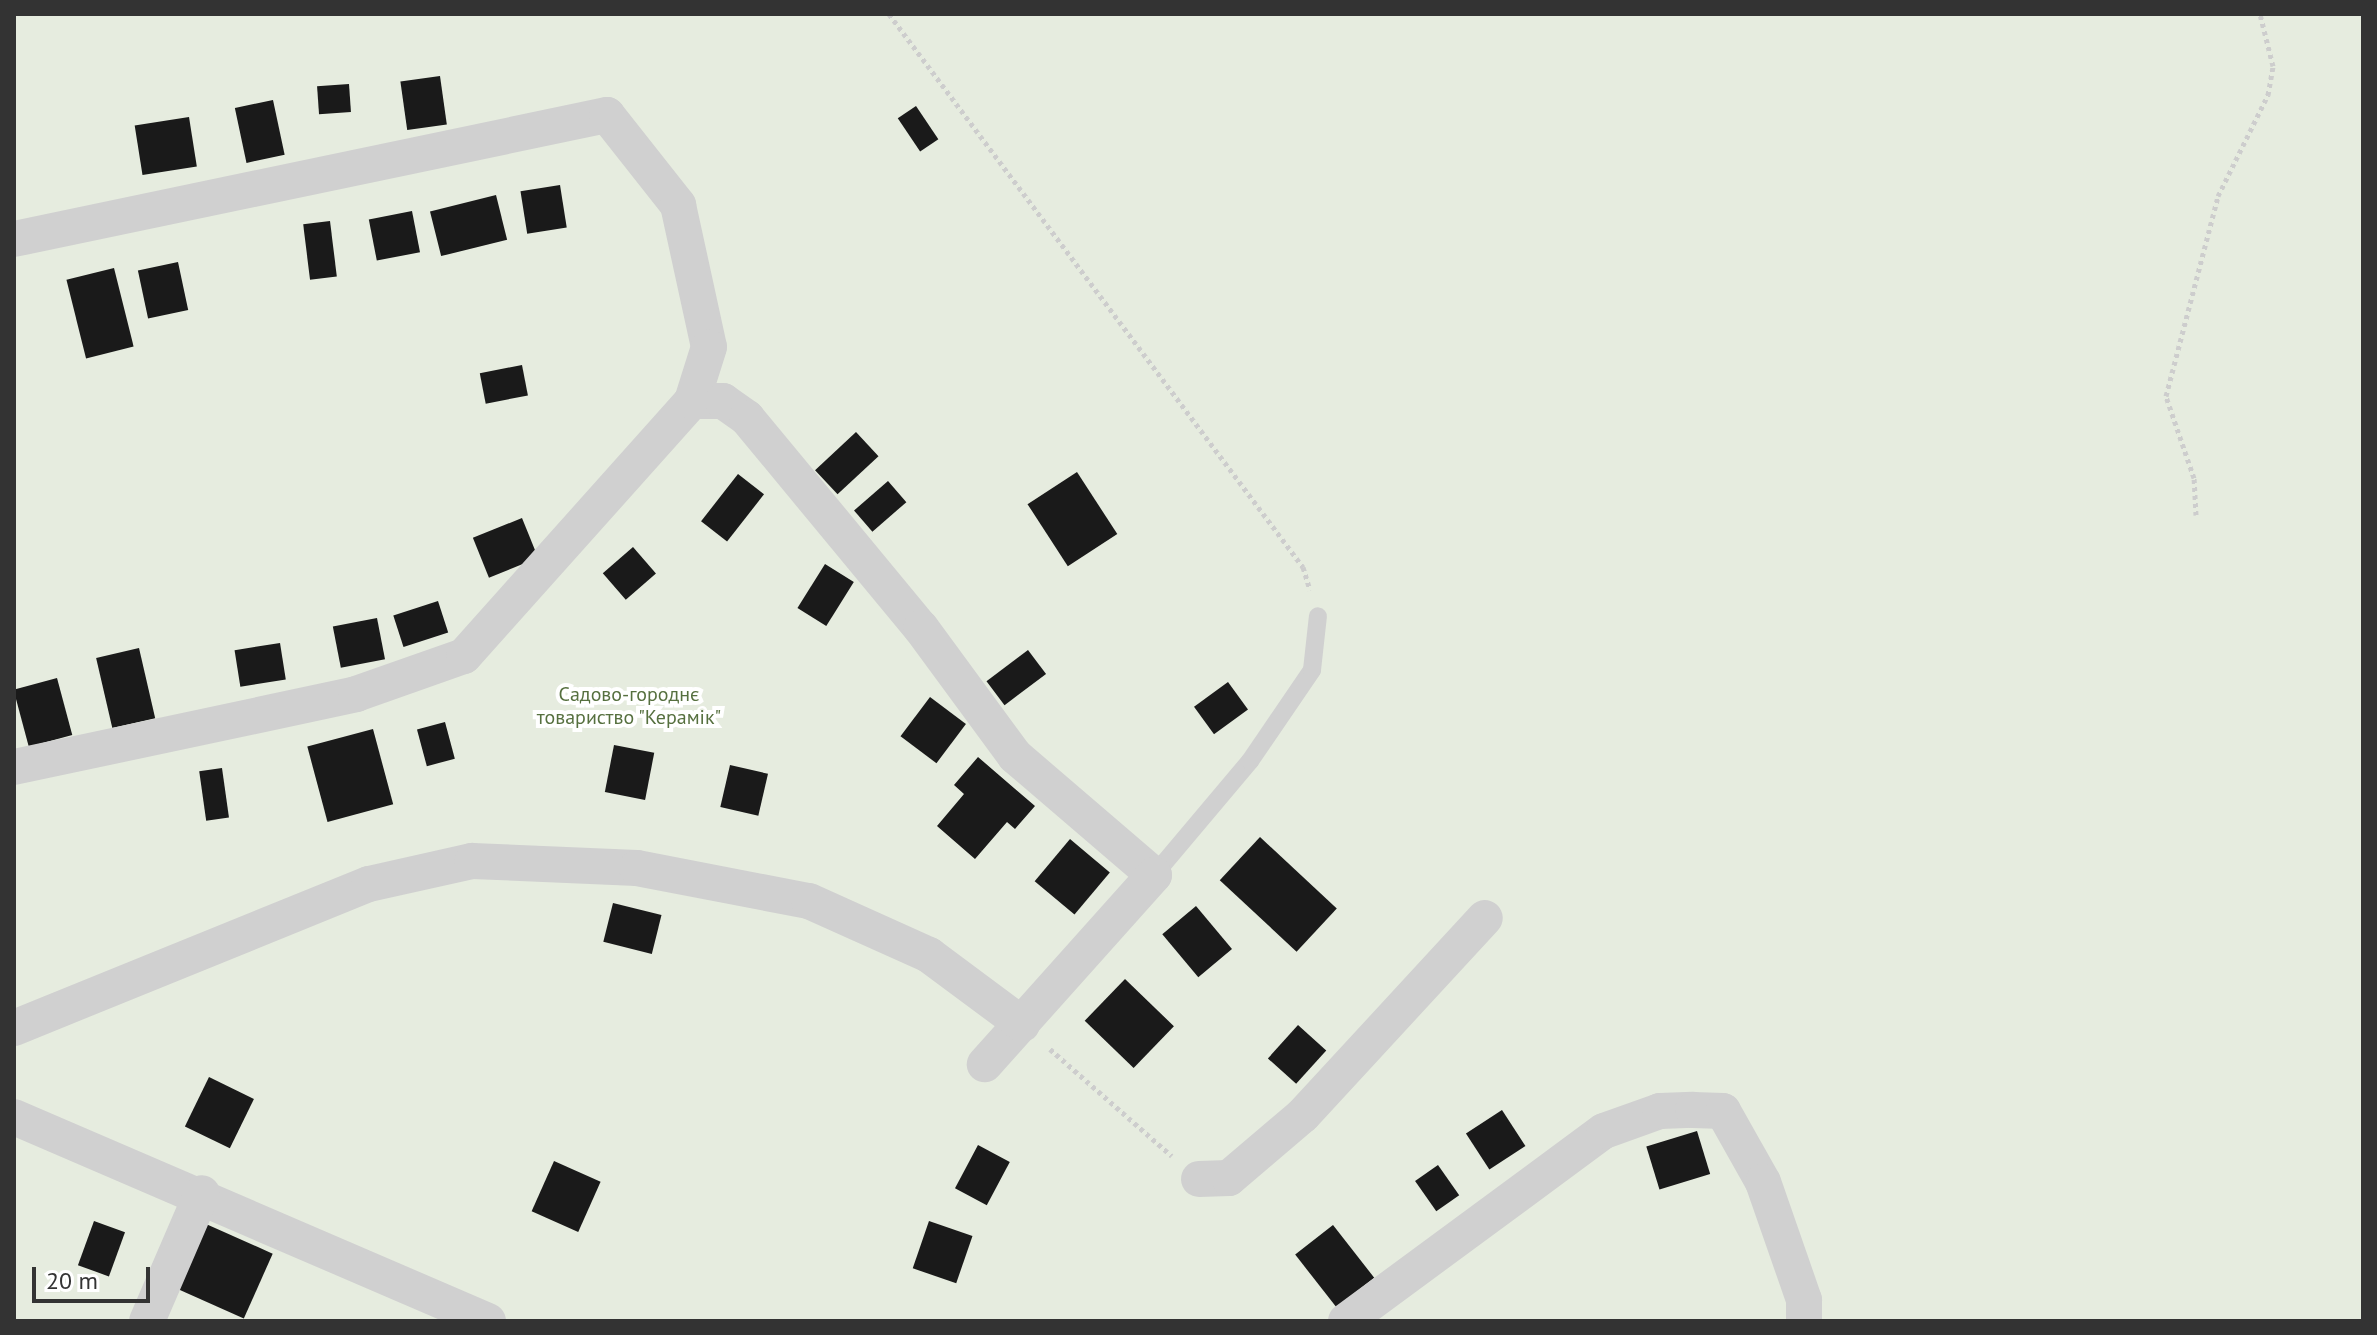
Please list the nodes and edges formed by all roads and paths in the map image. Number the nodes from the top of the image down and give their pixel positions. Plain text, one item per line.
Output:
1 (889, 14) edge
2 (2260, 14) edge
3 (14, 239) edge
4 (692, 401) junction
5 (2196, 515) dead end
6 (1318, 616) joint
7 (14, 767) edge
8 (1154, 875) junction
9 (1485, 918) dead end
10 (1022, 1024) junction
11 (14, 1028) edge
12 (985, 1064) dead end
13 (14, 1117) edge
14 (1199, 1179) joint
15 (202, 1193) junction
16 (147, 1321) edge
17 (488, 1321) edge
18 (1346, 1321) edge
19 (1804, 1321) edge

1 - 6 path
2 - 5 path
3 - 4 street
4 - 7 street
4 - 8 street
6 - 8 lane
8 - 10 street
9 - 14 street
10 - 11 street
10 - 12 street
10 - 14 path
13 - 15 street
15 - 16 street
15 - 17 street
18 - 19 street

